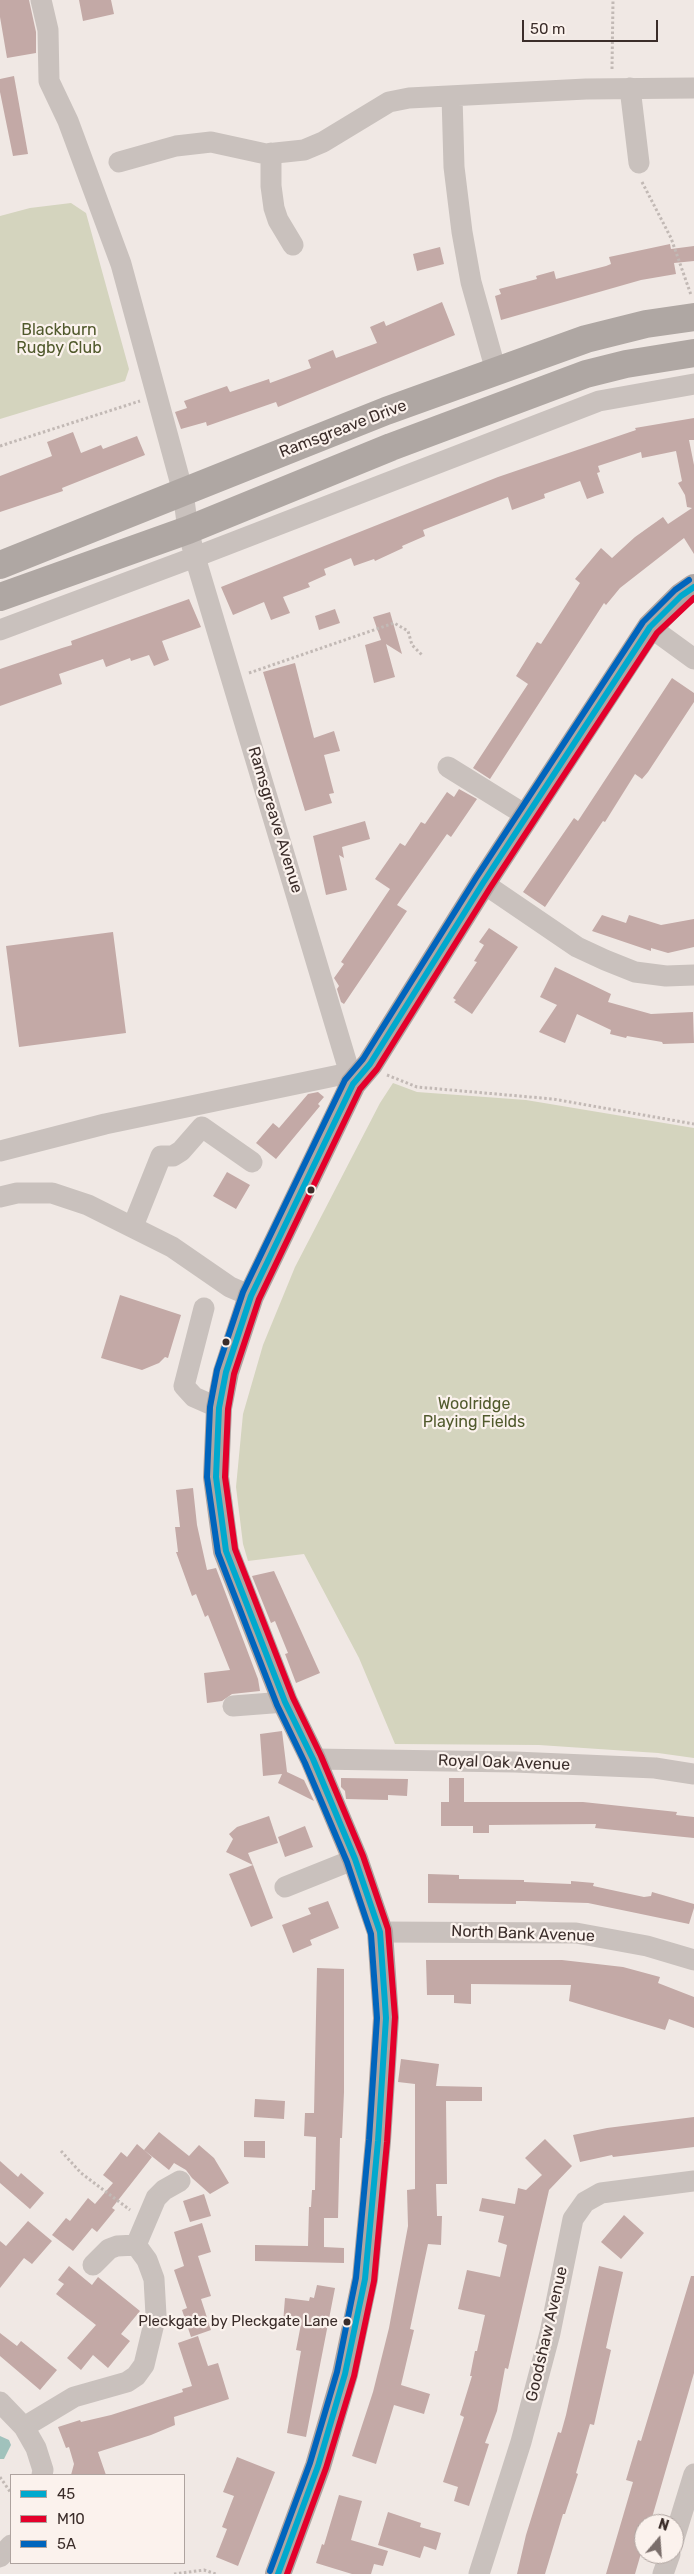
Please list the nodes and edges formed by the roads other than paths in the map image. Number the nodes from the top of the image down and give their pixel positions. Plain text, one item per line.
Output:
1 (42, 0) edge
2 (624, 88) junction
3 (694, 88) edge
4 (452, 96) junction
5 (271, 153) junction
6 (119, 162) dead end
7 (639, 169) road end
8 (293, 245) dead end
9 (693, 307) edge
10 (694, 353) edge
11 (496, 371) junction
12 (586, 374) junction
13 (694, 384) edge
14 (599, 401) junction
15 (183, 492) junction
16 (188, 530) junction
17 (195, 557) junction
18 (0, 565) edge
19 (694, 587) edge
20 (0, 597) edge
21 (650, 627) junction
22 (0, 630) edge
23 (694, 659) edge
24 (448, 767) dead end
25 (527, 816) junction
26 (483, 884) junction
27 (694, 975) edge
28 (357, 1074) junction
29 (0, 1151) edge
30 (252, 1162) dead end
31 (0, 1197) edge
32 (133, 1226) junction
33 (251, 1296) junction
34 (204, 1308) dead end
35 (219, 1408) junction
36 (284, 1702) junction
37 (232, 1706) dead end
38 (313, 1759) junction
39 (694, 1774) edge
40 (355, 1859) junction
41 (285, 1886) dead end
42 (380, 1932) junction
43 (694, 1960) edge
44 (180, 2181) dead end
45 (694, 2181) edge
46 (136, 2245) junction
47 (93, 2265) dead end
48 (0, 2402) edge
49 (24, 2428) junction
50 (42, 2474) edge
51 (694, 2474) edge
52 (682, 2514) edge
53 (10, 2546) edge
54 (0, 2557) edge
55 (278, 2574) edge
56 (479, 2574) edge

1 - 15 street, Ramsgreave Avenue
2 - 3 street
2 - 4 street
2 - 7 street
4 - 5 street
4 - 11 street
5 - 6 street
5 - 8 street
9 - 11 highway, Ramsgreave Drive
10 - 12 highway
11 - 15 highway, Ramsgreave Drive
12 - 14 street
12 - 16 highway
13 - 14 street
14 - 17 street
15 - 16 street, Ramsgreave Avenue
15 - 18 highway, Ramsgreave Drive
16 - 17 street, Ramsgreave Avenue
16 - 20 highway
17 - 22 street
17 - 28 street, Ramsgreave Avenue
19 - 21 main road
21 - 23 street
21 - 25 main road
24 - 25 street
25 - 26 main road
26 - 27 street
26 - 28 main road
28 - 29 street
28 - 33 main road
30 - 32 street
31 - 32 street
32 - 33 street
33 - 35 main road
34 - 35 street
35 - 36 main road
36 - 37 street
36 - 38 main road
38 - 39 street, Royal Oak Avenue
38 - 40 main road
40 - 41 street
40 - 42 main road
42 - 43 street, North Bank Avenue
42 - 55 main road
44 - 46 street
45 - 56 street, Goodshaw Avenue
46 - 47 street
46 - 49 street
48 - 49 street
49 - 50 street
51 - 52 street
53 - 54 street

